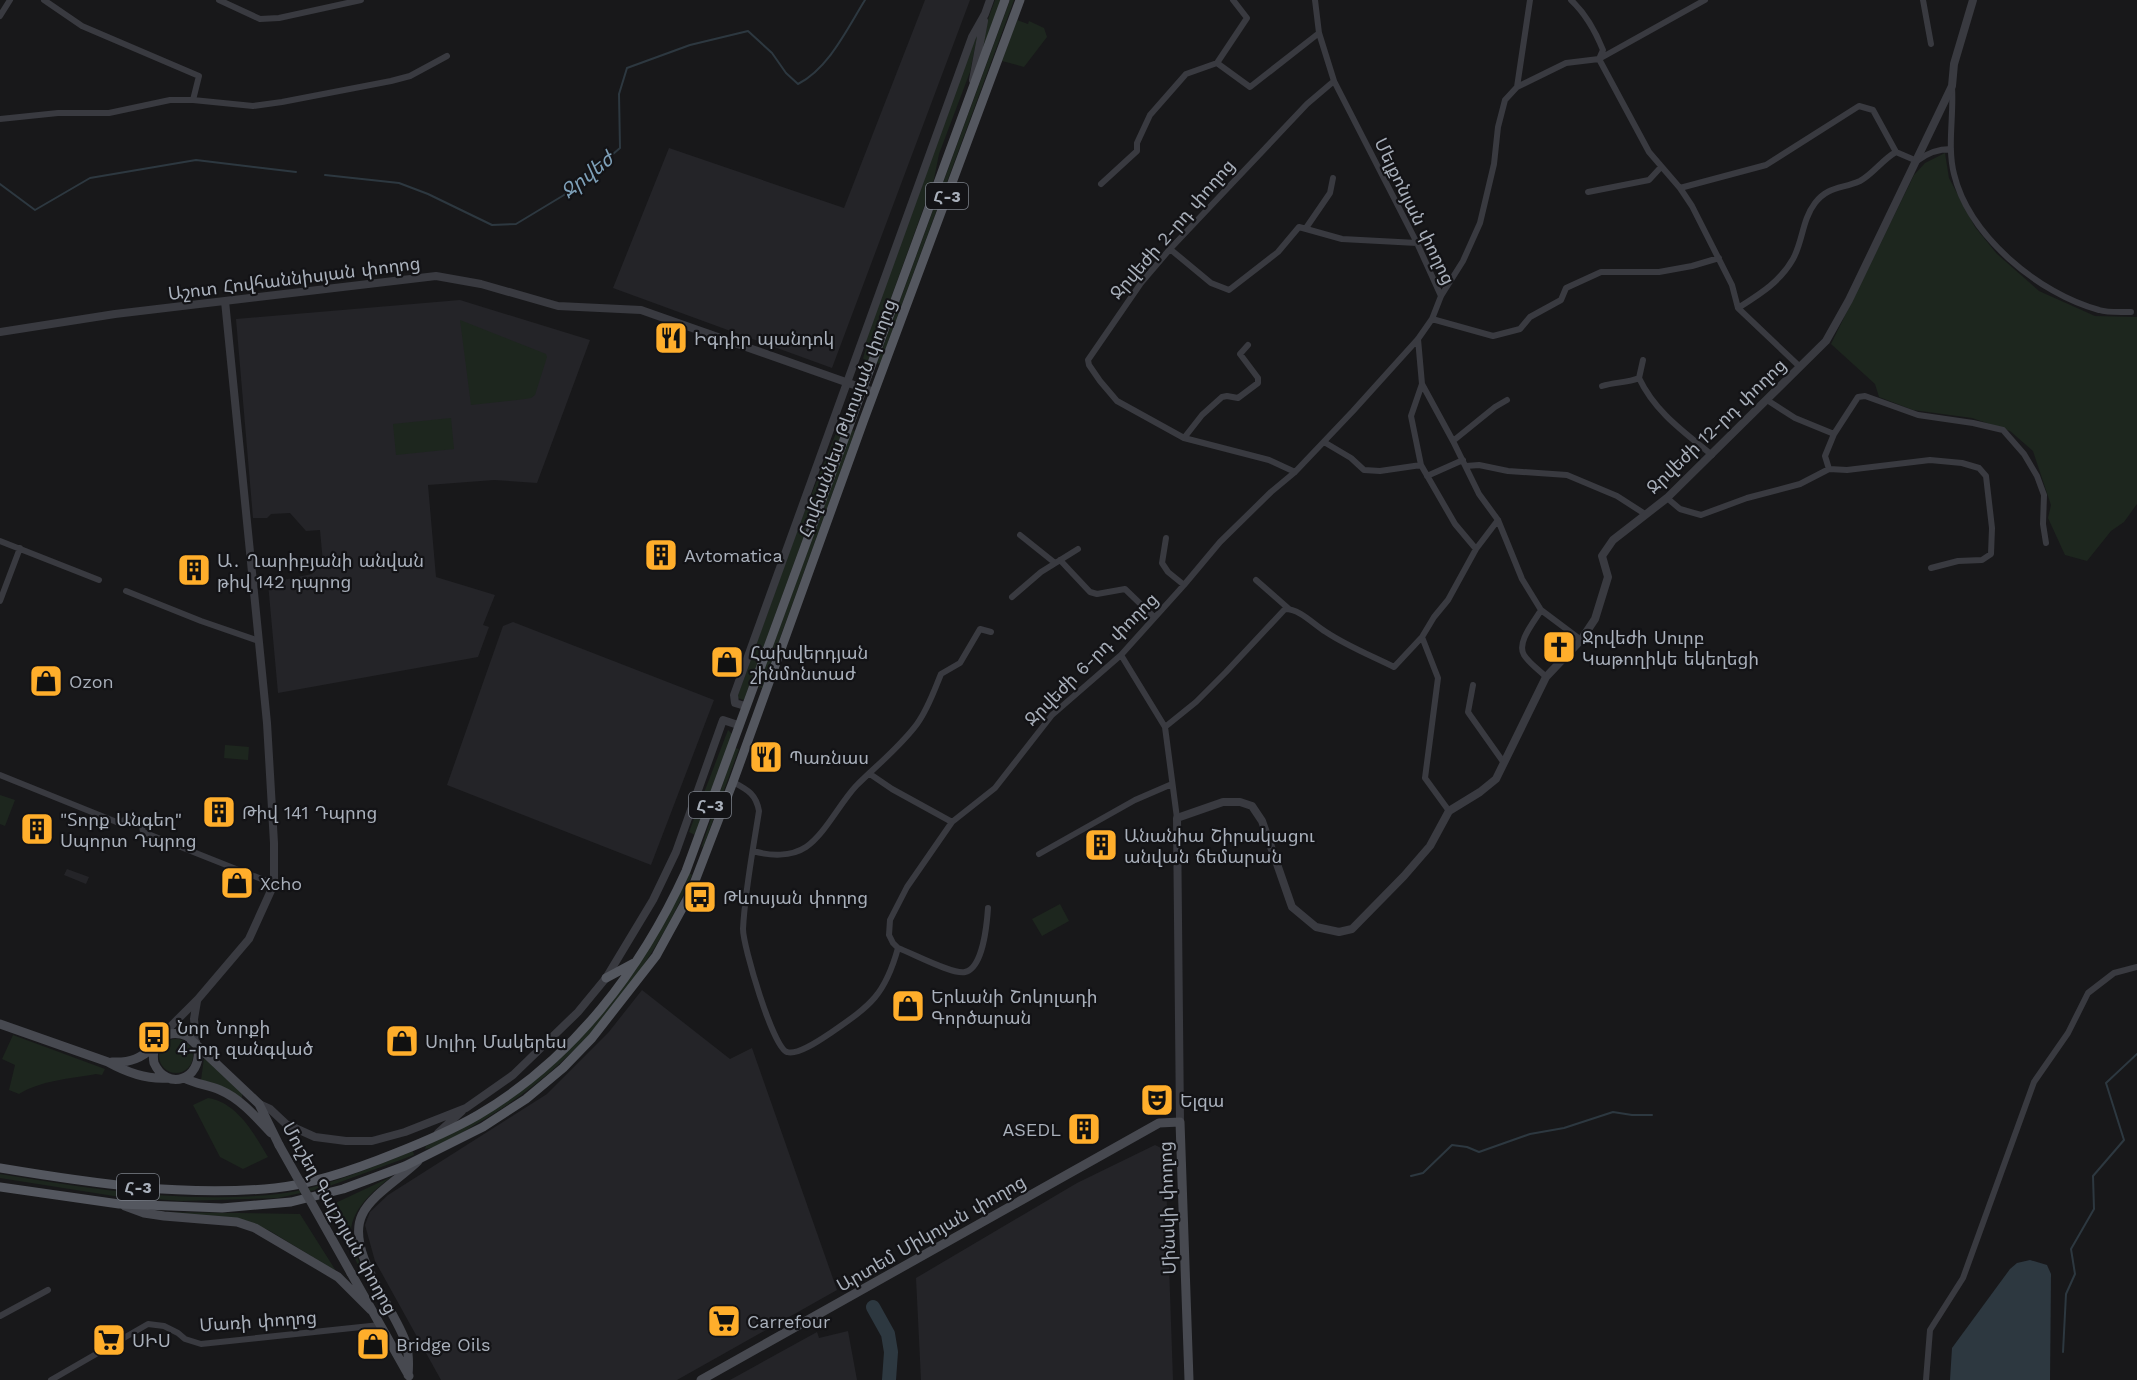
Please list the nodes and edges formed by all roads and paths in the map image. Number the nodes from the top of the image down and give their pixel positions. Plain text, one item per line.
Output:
1 (10, 0) edge
2 (44, 0) edge
3 (219, 0) edge
4 (361, 0) edge
5 (990, 0) edge
6 (1005, 0) edge
7 (1020, 0) edge
8 (1233, 0) edge
9 (1315, 0) edge
10 (1530, 0) edge
11 (1571, 0) edge
12 (1705, 0) edge
13 (1923, 0) edge
14 (1973, 0) edge
15 (986, 14) junction
16 (0, 16) edge
17 (1319, 33) junction
18 (1931, 44) dead end
19 (447, 56) dead end
20 (1599, 59) junction
21 (1217, 63) junction
22 (1334, 81) junction
23 (1952, 86) junction
24 (1517, 87) junction
25 (971, 88) junction
26 (193, 100) junction
27 (0, 118) edge
28 (1951, 149) junction
29 (1896, 152) junction
30 (1917, 161) junction
31 (1661, 167) junction
32 (1333, 178) dead end
33 (1101, 184) dead end
34 (1680, 188) junction
35 (1588, 192) dead end
36 (1306, 228) junction
37 (1417, 243) junction
38 (1170, 249) junction
39 (1719, 258) junction
40 (1441, 296) junction
41 (225, 301) junction
42 (1738, 308) junction
43 (2131, 312) dead end
44 (1432, 319) junction
45 (0, 332) edge
46 (1418, 339) junction
47 (1248, 345) dead end
48 (1643, 360) dead end
49 (1799, 366) junction
50 (1639, 378) junction
51 (846, 382) junction
52 (1422, 384) junction
53 (1602, 386) dead end
54 (864, 388) junction
55 (874, 392) junction
56 (1507, 400) dead end
57 (1767, 400) junction
58 (1834, 434) junction
59 (1185, 438) junction
60 (1324, 441) junction
61 (1453, 441) junction
62 (1712, 455) junction
63 (1464, 463) junction
64 (1421, 465) junction
65 (1829, 469) junction
66 (1295, 471) junction
67 (1427, 476) junction
68 (1667, 498) junction
69 (1645, 513) junction
70 (1498, 520) junction
71 (1020, 535) dead end
72 (1166, 538) dead end
73 (0, 541) edge
74 (2046, 543) dead end
75 (20, 548) junction
76 (1078, 549) dead end
77 (1476, 549) junction
78 (1058, 562) junction
79 (1931, 568) dead end
80 (99, 580) dead end
81 (1256, 580) dead end
82 (1184, 585) junction
83 (126, 591) dead end
84 (1012, 597) dead end
85 (0, 601) edge
86 (1289, 609) junction
87 (1541, 610) junction
88 (1154, 617) junction
89 (991, 632) dead end
90 (1422, 637) junction
91 (1581, 640) junction
92 (259, 641) junction
93 (1121, 655) junction
94 (1546, 677) junction
95 (1473, 685) dead end
96 (744, 710) junction
97 (756, 717) junction
98 (738, 725) junction
99 (1165, 727) junction
100 (1503, 762) junction
101 (870, 774) junction
102 (0, 775) edge
103 (733, 782) junction
104 (1172, 784) junction
105 (1449, 811) junction
106 (1177, 818) junction
107 (952, 822) junction
108 (696, 844) junction
109 (707, 848) junction
110 (753, 851) junction
111 (1039, 854) dead end
112 (686, 871) junction
113 (697, 875) junction
114 (274, 884) junction
115 (988, 908) dead end
116 (898, 948) junction
117 (637, 962) junction
118 (2137, 967) edge
119 (606, 978) junction
120 (198, 999) junction
121 (0, 1024) edge
122 (165, 1036) junction
123 (155, 1046) junction
124 (197, 1046) junction
125 (108, 1062) junction
126 (169, 1078) junction
127 (184, 1078) junction
128 (259, 1104) junction
129 (466, 1108) junction
130 (1180, 1122) junction
131 (273, 1135) junction
132 (434, 1137) junction
133 (420, 1159) junction
134 (0, 1168) edge
135 (0, 1187) edge
136 (119, 1204) junction
137 (48, 1290) dead end
138 (371, 1310) junction
139 (0, 1316) edge
140 (380, 1325) junction
141 (410, 1378) edge
142 (51, 1380) edge
143 (701, 1380) edge
144 (1190, 1380) edge
145 (1926, 1380) edge

1 - 16 street
2 - 26 street
3 - 4 street
5 - 15 street
6 - 25 main road, Հովհաննես Թևոսյան փողոց / Հ-3
7 - 55 main road, Հովհաննես Թևոսյան փողոց / Հ-3
8 - 21 street
9 - 17 street, Մելքոնյան փողոց
10 - 24 street
11 - 20 street
12 - 20 street
13 - 18 street
14 - 23 street, Ջրվեժի 12-րդ փողոց
15 - 25 street
15 - 51 street
17 - 21 street
17 - 22 street, Մելքոնյան փողոց
19 - 26 street
20 - 24 street
20 - 31 street
21 - 33 street
22 - 37 street, Մելքոնյան փողոց
22 - 38 street, Ջրվեժի 2-րդ փողոց
23 - 28 street
23 - 30 street, Ջրվեժի 12-րդ փողոց
24 - 40 street
25 - 54 main road, Հովհաննես Թևոսյան փողոց / Հ-3
26 - 27 street
28 - 30 street
28 - 43 street
29 - 30 street
29 - 34 street
29 - 42 street
30 - 49 street, Ջրվեժի 12-րդ փողոց
31 - 34 street
31 - 35 street
32 - 36 street
34 - 39 street
36 - 37 street
36 - 38 street
37 - 40 street, Մելքոնյան փողոց
38 - 59 street, Ջրվեժի 2-րդ փողոց
39 - 42 street
39 - 44 street
40 - 44 street, Մելքոնյան փողոց
41 - 45 street, Աշոտ Հովհաննիսյան փողոց
41 - 51 street, Աշոտ Հովհաննիսյան փողոց
41 - 92 street
42 - 49 street
44 - 46 street, Մելքոնյան փողոց
46 - 52 street
46 - 60 street, Ջրվեժի 6-րդ փողոց
47 - 59 street
48 - 50 street
49 - 57 street, Ջրվեժի 12-րդ փողոց
50 - 53 street
50 - 62 street
51 - 54 street, Աշոտ Հովհաննիսյան փողոց
51 - 96 street
52 - 61 street
52 - 64 street
54 - 55 street, Աշոտ Հովհաննիսյան փողոց
54 - 96 main road, Հովհաննես Թևոսյան փողոց / Հ-3
55 - 97 main road, Հովհաննես Թևոսյան փողոց / Հ-3
56 - 61 street
57 - 58 street
57 - 62 street, Ջրվեժի 12-րդ փողոց
58 - 65 street
58 - 74 street
59 - 66 street, Ջրվեժի 2-րդ փողոց
60 - 64 street
60 - 66 street, Ջրվեժի 6-րդ փողոց
61 - 63 street
62 - 68 street, Ջրվեժի 12-րդ փողոց
63 - 67 street
63 - 69 street
63 - 70 street
64 - 67 street
65 - 68 street
65 - 79 street
66 - 82 street, Ջրվեժի 6-րդ փողոց
67 - 77 street
68 - 69 street, Ջրվեժի 12-րդ փողոց
69 - 91 street, Ջրվեժի 12-րդ փողոց
70 - 77 street
70 - 87 street
71 - 78 street
72 - 82 street
73 - 75 street
75 - 80 street
75 - 85 street
76 - 78 street
77 - 90 street
78 - 84 street
78 - 88 street
81 - 86 street
82 - 88 street, Ջրվեժի 6-րդ փողոց
83 - 92 street
86 - 90 street
86 - 99 street
87 - 91 street
87 - 94 street
88 - 93 street, Ջրվեժի 6-րդ փողոց
89 - 101 street
90 - 105 street
91 - 94 street, Ջրվեժի 12-րդ փողոց
92 - 114 street
93 - 99 street
93 - 107 street, Ջրվեժի 6-րդ փողոց
94 - 100 street, Ջրվեժի 12-րդ փողոց
95 - 100 street
96 - 97 main road
96 - 98 main road, Հովհաննես Թևոսյան փողոց / Հ-3
97 - 103 main road, Հովհաննես Թևոսյան փողոց / Հ-3
98 - 108 main road, Հովհաննես Թևոսյան փողոց / Հ-3
98 - 119 street
99 - 104 street
100 - 105 street, Ջրվեժի 12-րդ փողոց
101 - 107 street
101 - 110 street
102 - 114 street
103 - 109 main road, Հովհաննես Թևոսյան փողոց / Հ-3
103 - 110 street
104 - 106 street
104 - 111 street
105 - 106 street
106 - 130 street, Մինսկի փողոց
107 - 116 street, Ջրվեժի 6-րդ փողոց
108 - 109 main road
108 - 112 main road, Հովհաննես Թևոսյան փողոց / Հ-3
109 - 113 main road, Հովհաննես Թևոսյան փողոց / Հ-3
110 - 116 street
112 - 113 main road
112 - 117 main road, Հովհաննես Թևոսյան փողոց / Հ-3
113 - 133 main road, Հովհաննես Թևոսյան փողոց / Հ-3
114 - 120 street
115 - 116 street
117 - 119 main road
117 - 132 main road, Հովհաննես Թևոսյան փողոց / Հ-3
118 - 145 street
119 - 129 street
120 - 122 street
120 - 124 street
121 - 125 main road
122 - 123 main road
122 - 124 main road
123 - 125 main road
123 - 126 main road
124 - 127 main road
124 - 128 main road
125 - 126 main road
126 - 127 main road
127 - 131 main road
128 - 129 street
128 - 131 main road, Մուշեղ Գալշոյան փողոց
129 - 132 street
130 - 143 main road, Արտեմ Միկոյան փողոց
130 - 144 main road, Մինսկի փողոց
131 - 138 main road, Մուշեղ Գալշոյան փողոց, bridge
132 - 134 main road, Հովհաննես Թևոսյան փողոց / Հ-3
133 - 136 main road, Հովհաննես Թևոսյան փողոց / Հ-3
133 - 141 main road
135 - 136 main road, Հովհաննես Թևոսյան փողոց / Հ-3
136 - 138 main road
137 - 139 street
138 - 140 main road, Մուշեղ Գալշոյան փողոց
140 - 141 main road, Մուշեղ Գալշոյան փողոց
140 - 142 street, Մառի փողոց

